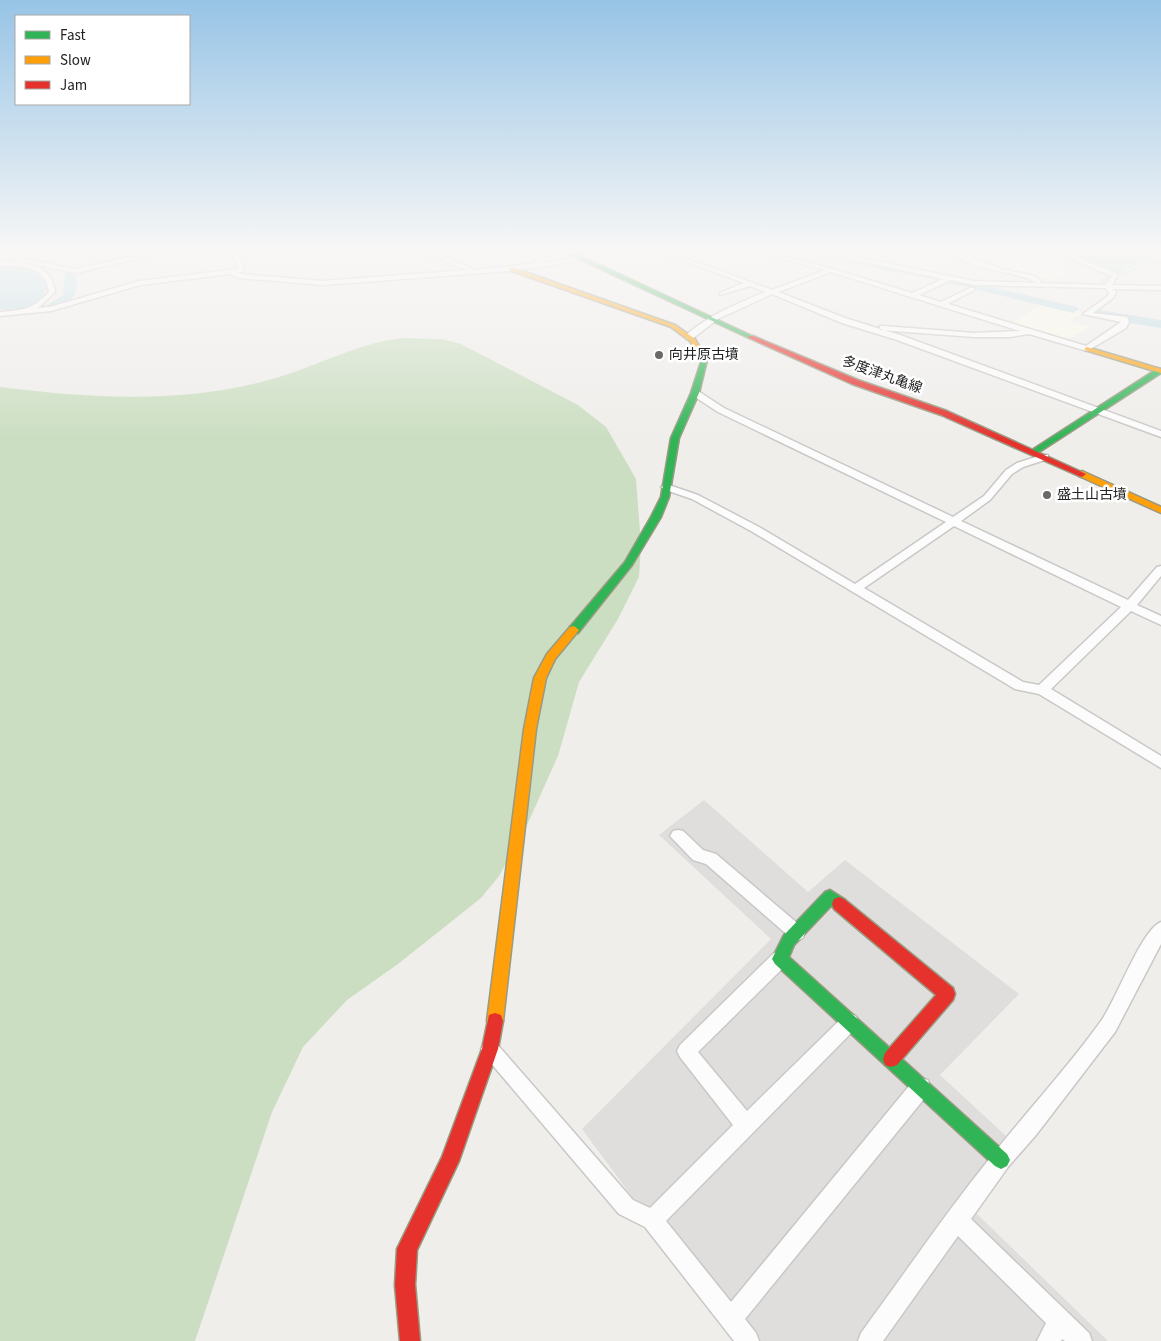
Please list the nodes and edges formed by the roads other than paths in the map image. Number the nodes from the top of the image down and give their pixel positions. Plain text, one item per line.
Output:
1 (641, 315) edge
2 (700, 315) edge
3 (724, 315) edge
4 (834, 315) edge
5 (975, 315) edge
6 (1091, 315) edge
7 (712, 320) junction
8 (870, 328) junction
9 (1030, 332) junction
10 (689, 337) junction
11 (1087, 349) junction
12 (1161, 371) edge
13 (696, 393) junction
14 (1098, 412) junction
15 (1161, 434) edge
16 (1033, 452) junction
17 (1045, 457) junction
18 (666, 487) junction
19 (1161, 510) edge
20 (953, 522) junction
21 (1161, 569) edge
22 (854, 588) junction
23 (1129, 606) junction
24 (1161, 622) edge
25 (1042, 690) junction
26 (1161, 763) edge
27 (678, 836) dead end
28 (1161, 930) edge
29 (797, 933) junction
30 (780, 959) junction
31 (850, 1022) junction
32 (490, 1049) junction
33 (891, 1060) junction
34 (921, 1087) junction
35 (748, 1126) junction
36 (1001, 1160) junction
37 (652, 1220) junction
38 (957, 1220) junction
39 (731, 1319) junction
40 (1060, 1321) junction
41 (410, 1341) edge
42 (748, 1341) edge
43 (869, 1341) edge
44 (1048, 1341) edge
45 (1081, 1341) edge

1 - 10 street
2 - 7 street, 多度津丸亀線
3 - 7 street
4 - 8 street
5 - 9 street
6 - 11 street
7 - 10 street
7 - 16 street, 多度津丸亀線
8 - 9 street
8 - 14 street
9 - 11 street
10 - 13 street
11 - 12 street
12 - 14 street
13 - 18 street
13 - 20 street
14 - 15 street
14 - 16 street
16 - 17 street, 多度津丸亀線
17 - 19 street, 多度津丸亀線
17 - 20 street
18 - 22 street
18 - 32 street
20 - 22 street
20 - 23 street
21 - 23 street
22 - 25 street
23 - 24 street
23 - 25 street
25 - 26 street
27 - 29 street
28 - 36 street
29 - 30 street
29 - 33 street
30 - 31 street
30 - 35 street
31 - 33 street
31 - 35 street
32 - 37 street
32 - 41 street
33 - 34 street
34 - 36 street
34 - 39 street
35 - 37 street
36 - 38 street
37 - 39 street
38 - 40 street
38 - 43 street
39 - 42 street
40 - 44 street
40 - 45 street

